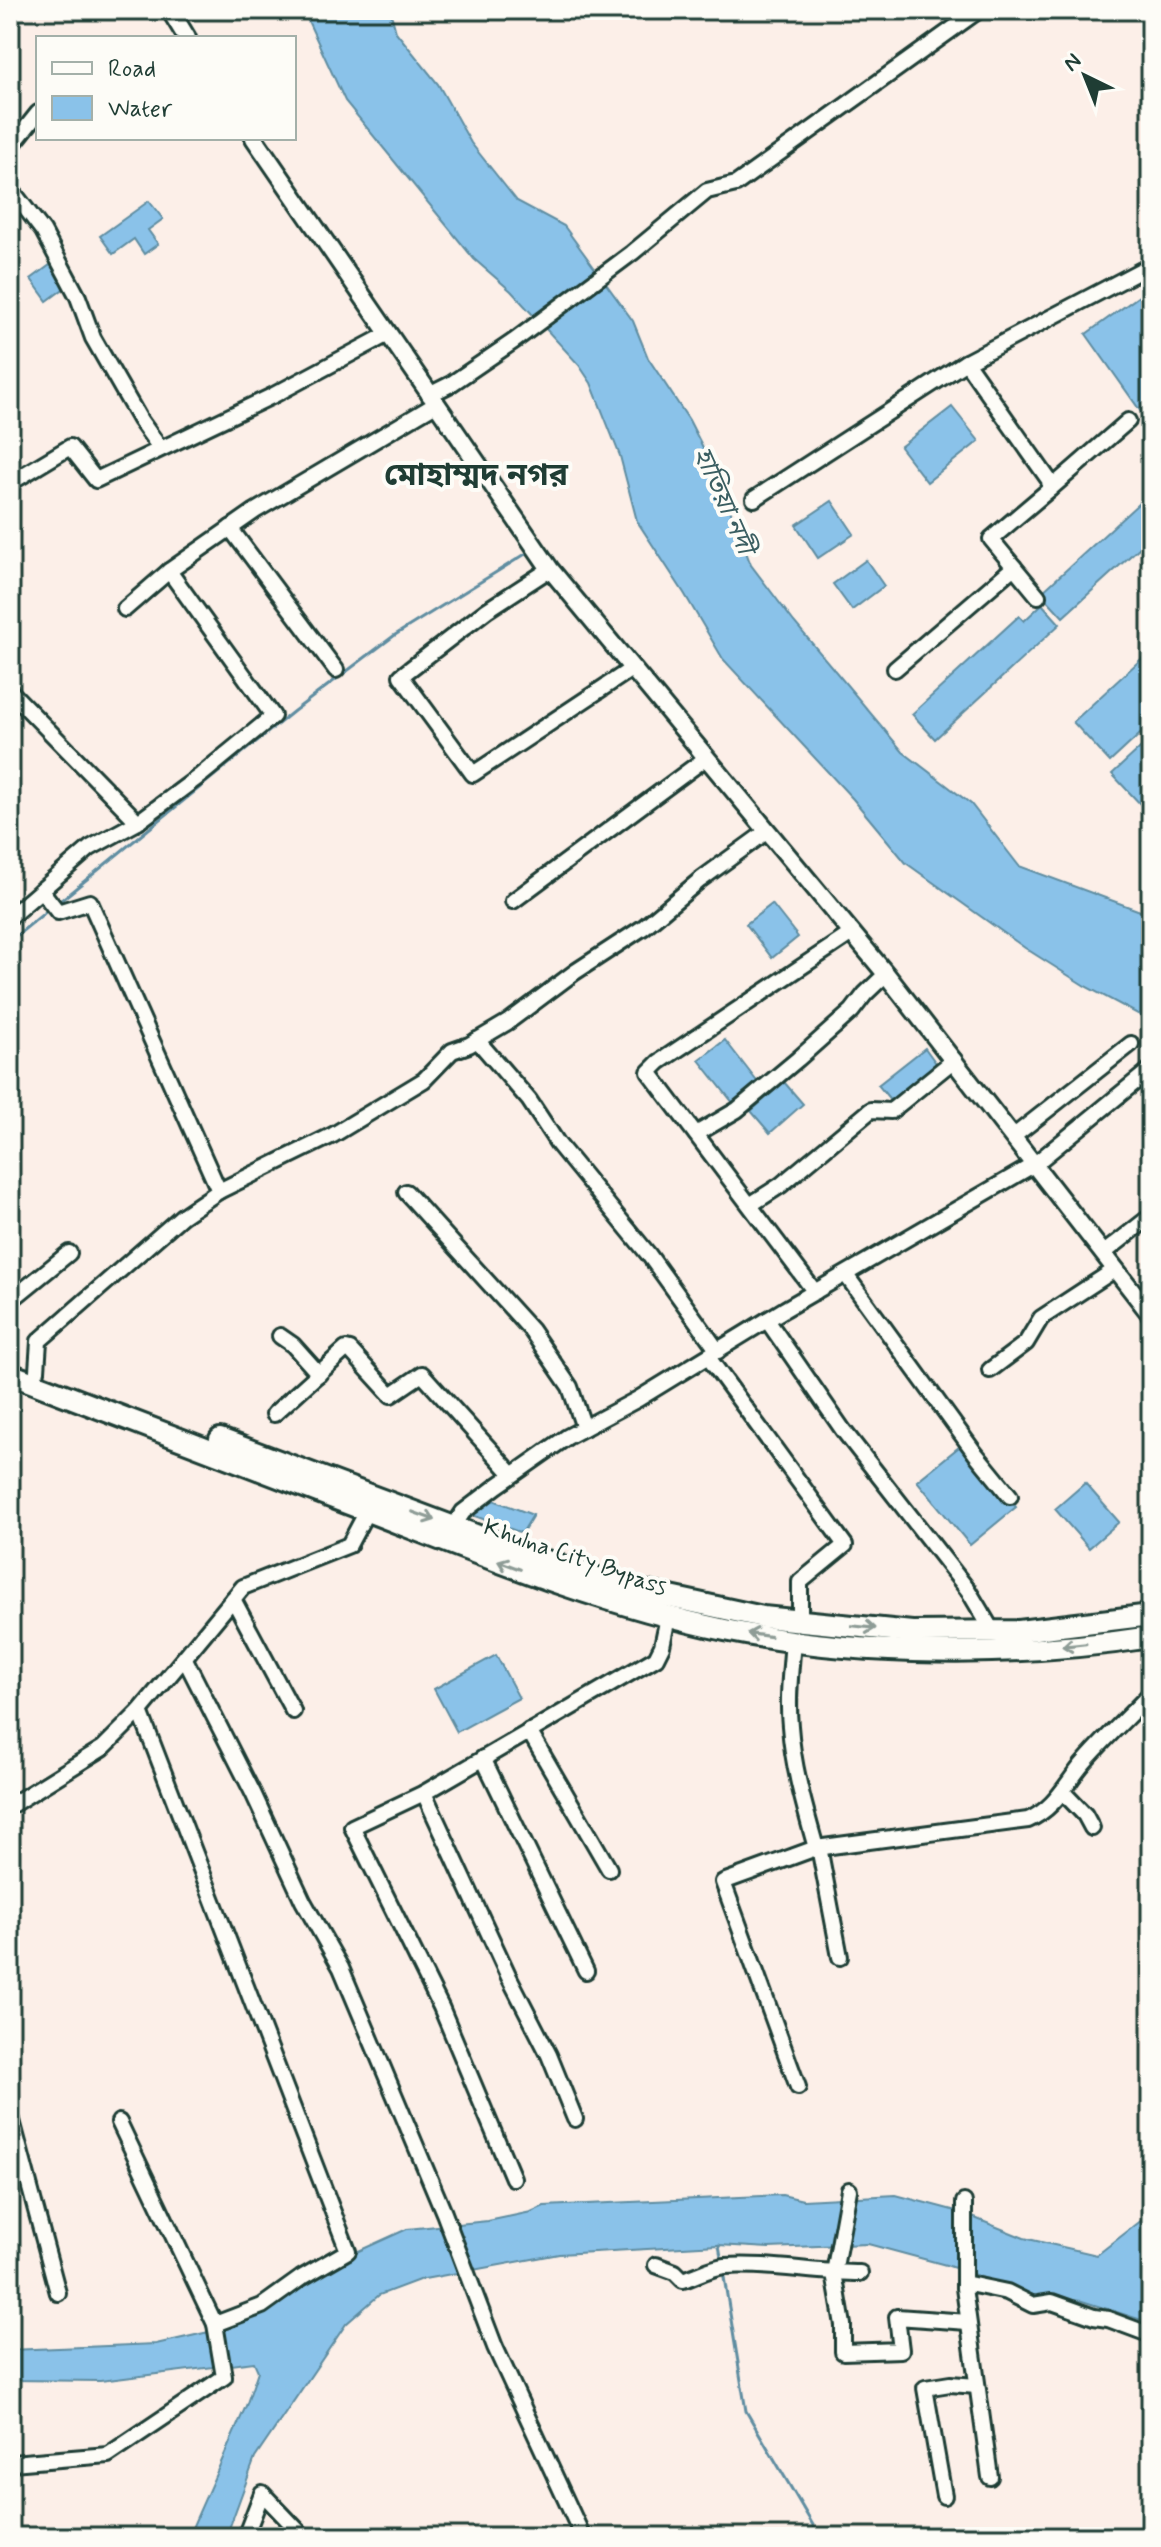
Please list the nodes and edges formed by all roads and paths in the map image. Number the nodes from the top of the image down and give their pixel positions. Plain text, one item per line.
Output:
1 (170, 10) edge
2 (979, 10) edge
3 (186, 36) edge
4 (36, 116) edge
5 (255, 140) edge
6 (10, 148) edge
7 (10, 188) edge
8 (1151, 265) edge
9 (388, 334) junction
10 (966, 362) junction
11 (433, 399) junction
12 (1128, 421) dead end
13 (160, 448) junction
14 (10, 483) edge
15 (1050, 489) junction
16 (754, 499) dead end
17 (230, 528) junction
18 (1014, 567) junction
19 (550, 569) junction
20 (169, 571) junction
21 (1038, 596) dead end
22 (125, 609) dead end
23 (633, 668) junction
24 (895, 669) dead end
25 (336, 670) dead end
26 (10, 691) edge
27 (706, 758) junction
28 (138, 822) junction
29 (766, 832) junction
30 (41, 890) junction
31 (513, 901) dead end
32 (10, 917) edge
33 (852, 933) junction
34 (886, 974) junction
35 (477, 1040) junction
36 (1131, 1044) dead end
37 (954, 1060) junction
38 (1151, 1069) edge
39 (696, 1134) junction
40 (1014, 1136) junction
41 (1035, 1164) junction
42 (219, 1191) junction
43 (406, 1192) dead end
44 (750, 1205) junction
45 (1151, 1216) edge
46 (69, 1253) dead end
47 (1104, 1253) junction
48 (1116, 1269) junction
49 (846, 1275) junction
50 (815, 1292) junction
51 (10, 1301) edge
52 (1151, 1315) edge
53 (767, 1320) junction
54 (280, 1336) dead end
55 (713, 1354) junction
56 (10, 1361) edge
57 (990, 1370) dead end
58 (37, 1371) junction
59 (10, 1374) edge
60 (319, 1374) junction
61 (274, 1414) dead end
62 (584, 1428) junction
63 (512, 1474) junction
64 (1010, 1496) dead end
65 (367, 1511) junction
66 (453, 1527) junction
67 (233, 1599) junction
68 (1151, 1615) edge
69 (668, 1617) junction
70 (797, 1630) junction
71 (993, 1632) junction
72 (1151, 1637) edge
73 (185, 1659) junction
74 (1151, 1693) edge
75 (140, 1711) junction
76 (293, 1711) dead end
77 (529, 1731) junction
78 (483, 1758) junction
79 (1063, 1792) junction
80 (424, 1793) junction
81 (10, 1806) edge
82 (1092, 1828) dead end
83 (818, 1848) junction
84 (609, 1869) dead end
85 (840, 1957) dead end
86 (586, 1971) dead end
87 (798, 2087) dead end
88 (10, 2113) edge
89 (575, 2119) dead end
90 (119, 2122) dead end
91 (513, 2178) dead end
92 (849, 2192) dead end
93 (964, 2205) dead end
94 (656, 2265) dead end
95 (834, 2273) junction
96 (860, 2273) dead end
97 (964, 2279) junction
98 (58, 2293) dead end
99 (968, 2322) junction
100 (215, 2326) junction
101 (1151, 2335) edge
102 (977, 2386) junction
103 (12, 2463) edge
104 (990, 2477) dead end
105 (944, 2496) dead end
106 (245, 2537) edge
107 (304, 2537) edge
108 (583, 2537) edge

1 - 3 main road
2 - 11 street
4 - 6 street
5 - 9 main road
7 - 13 street
8 - 10 street
9 - 11 main road
9 - 13 street
10 - 15 street
10 - 16 street
11 - 17 street
11 - 19 main road
12 - 15 street
13 - 14 street
15 - 18 street
17 - 20 street
17 - 25 street
18 - 21 street
18 - 24 street
19 - 23 main road
19 - 23 street
20 - 22 street
20 - 28 street
23 - 27 main road
26 - 28 street
27 - 29 main road
27 - 31 street
28 - 30 street
29 - 33 main road
29 - 35 street
30 - 32 street
30 - 42 street
33 - 34 main road
33 - 39 street
34 - 37 main road
34 - 39 street
35 - 42 street
35 - 55 street
36 - 40 street
37 - 40 main road
37 - 44 street
38 - 41 street
39 - 44 street
40 - 41 main road
41 - 47 main road
41 - 49 street
42 - 58 street
43 - 62 street
44 - 50 street
45 - 47 street
46 - 51 street
47 - 48 main road
48 - 52 main road
48 - 57 street
49 - 50 street
49 - 64 street
50 - 53 street
53 - 55 street
53 - 71 street
54 - 60 street
55 - 62 street
55 - 70 street
56 - 58 highway, Khulna City Bypass
58 -> 66 highway, Khulna City Bypass
59 - 65 highway, Khulna City Bypass
60 - 61 street
60 - 63 street
62 - 63 street
63 - 66 street
65 - 67 street
69 -> 65 highway, Khulna City Bypass
66 - 70 highway, Khulna City Bypass
67 - 73 street
67 - 76 street
68 - 71 highway, Khulna City Bypass
70 -> 69 highway, Khulna City Bypass
69 - 77 street
70 -> 71 highway, Khulna City Bypass
72 -> 70 highway, Khulna City Bypass
70 - 83 street
73 - 75 street
73 - 108 street
74 - 79 street
75 - 81 street
75 - 100 street
77 - 78 street
77 - 84 street
78 - 80 street
78 - 86 street
79 - 82 street
79 - 83 street
80 - 89 street
80 - 91 street
83 - 85 street
83 - 87 street
88 - 98 street
90 - 100 street
92 - 95 street
93 - 97 street
94 - 95 street
95 - 96 street
95 - 99 street
97 - 99 street
97 - 101 street
99 - 102 street
100 - 103 street
102 - 104 street
102 - 105 street
106 - 107 street

